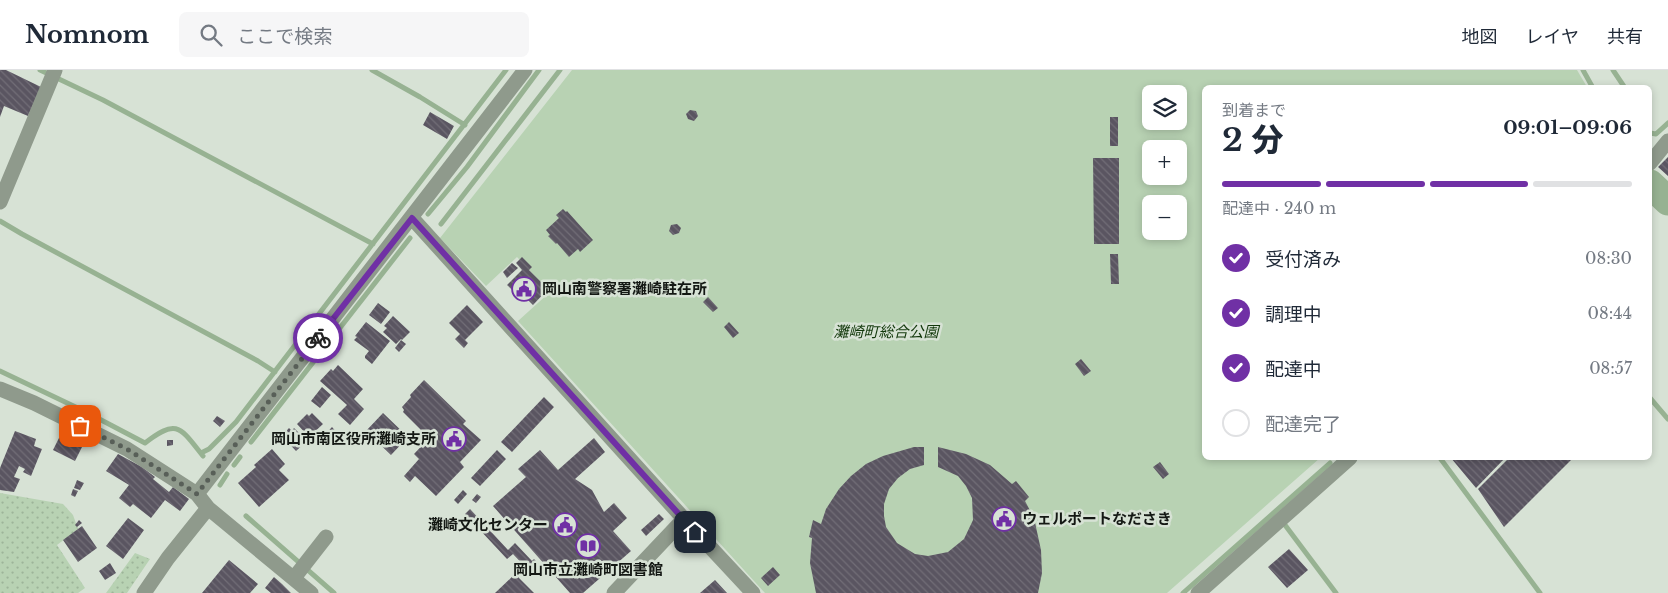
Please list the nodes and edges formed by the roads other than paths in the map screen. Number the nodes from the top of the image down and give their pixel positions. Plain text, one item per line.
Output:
1 (525, 70) edge
2 (54, 74) edge
3 (1668, 141) edge
4 (1652, 161) edge
5 (0, 202) edge
6 (412, 218) junction
7 (0, 389) edge
8 (1348, 460) edge
9 (197, 494) junction
10 (208, 508) junction
11 (684, 519) junction
12 (326, 537) dead end
13 (301, 570) junction
14 (144, 593) edge
15 (310, 593) edge
16 (614, 593) edge
17 (753, 593) edge
18 (1198, 593) edge

1 - 6 street
2 - 5 street
3 - 4 street
6 - 9 street
6 - 11 street
7 - 9 street
8 - 18 street
9 - 10 street
10 - 13 street
10 - 14 street
11 - 16 street
11 - 17 street
12 - 13 street
13 - 15 street

